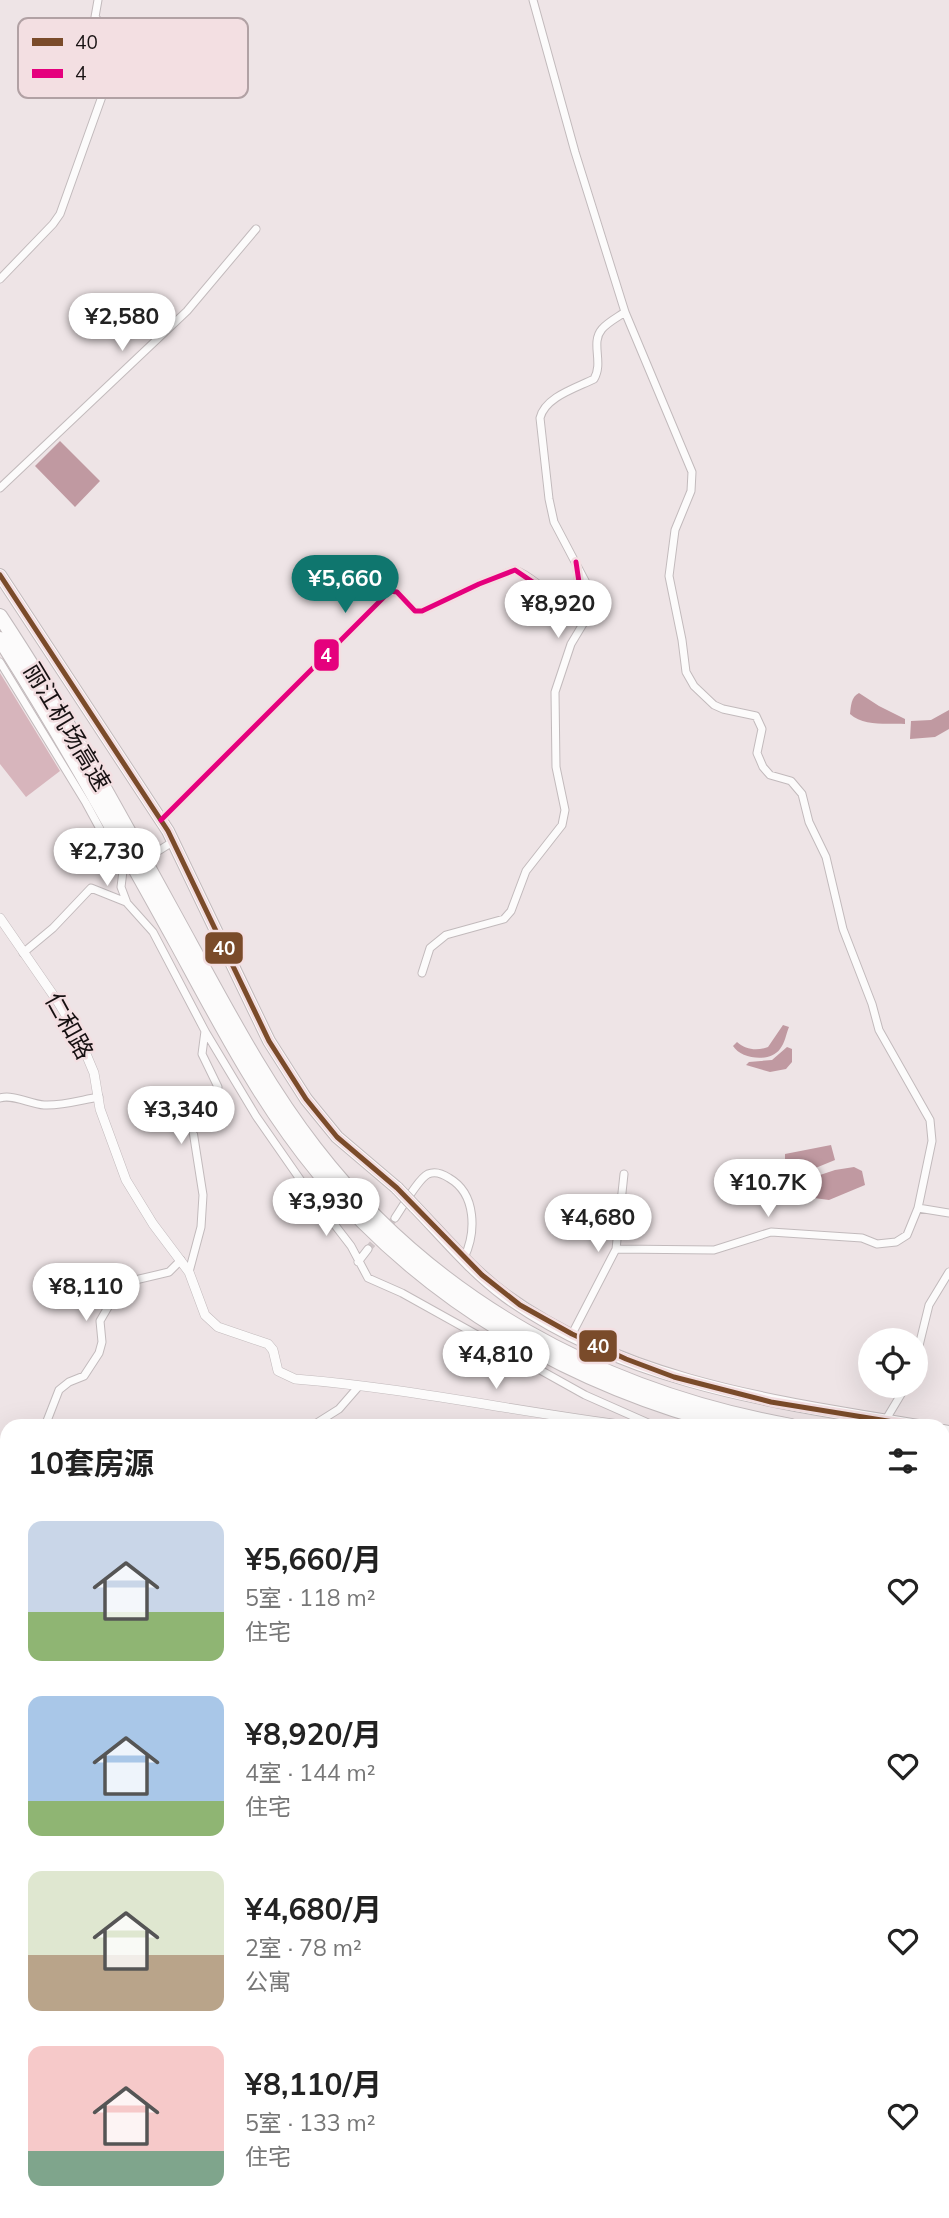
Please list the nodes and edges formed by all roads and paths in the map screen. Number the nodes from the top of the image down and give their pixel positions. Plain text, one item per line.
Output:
1 (98, 0) edge
2 (533, 0) edge
3 (95, 18) edge
4 (102, 98) edge
5 (256, 229) dead end
6 (0, 279) edge
7 (625, 312) junction
8 (0, 488) edge
9 (576, 562) junction
10 (0, 575) edge
11 (0, 616) edge
12 (0, 639) edge
13 (0, 662) edge
14 (161, 820) junction
15 (174, 841) junction
16 (155, 853) dead end
17 (127, 903) junction
18 (0, 918) edge
19 (23, 953) junction
20 (422, 973) dead end
21 (205, 1031) junction
22 (0, 1097) edge
23 (99, 1097) junction
24 (624, 1174) dead end
25 (918, 1208) junction
26 (949, 1213) edge
27 (395, 1218) tunnel mouth
28 (368, 1249) tunnel mouth
29 (616, 1249) junction
30 (464, 1258) junction
31 (181, 1260) junction
32 (358, 1262) junction
33 (189, 1272) junction
34 (949, 1272) edge
35 (923, 1328) edge
36 (572, 1334) junction
37 (359, 1386) junction
38 (899, 1398) edge
39 (48, 1419) edge
40 (323, 1419) edge
41 (574, 1419) edge
42 (639, 1419) edge
43 (705, 1419) edge
44 (757, 1419) edge
45 (874, 1419) edge
46 (887, 1419) edge

1 - 3 street
2 - 7 street
4 - 6 street
5 - 8 street
7 - 9 street
7 - 25 street
9 - 14 street
9 - 20 street
10 - 14 highway
11 - 44 highway, 丽江机场高速
12 - 43 highway, 丽江机场高速
13 - 17 street
14 - 15 highway
15 - 16 street
15 - 30 highway, bridge
17 - 19 street
17 - 21 street
18 - 19 street, 仁和路
19 - 23 street, 仁和路
21 - 32 street
21 - 33 street
22 - 23 street
23 - 31 street, 仁和路
24 - 29 street
25 - 26 street
25 - 29 street
27 - 30 street
28 - 32 street
29 - 36 street
30 - 36 highway
31 - 33 street, 仁和路
31 - 39 street
32 - 42 street
33 - 37 street, 仁和路
34 - 35 street
36 - 45 highway
37 - 40 street
37 - 41 street
38 - 46 street

